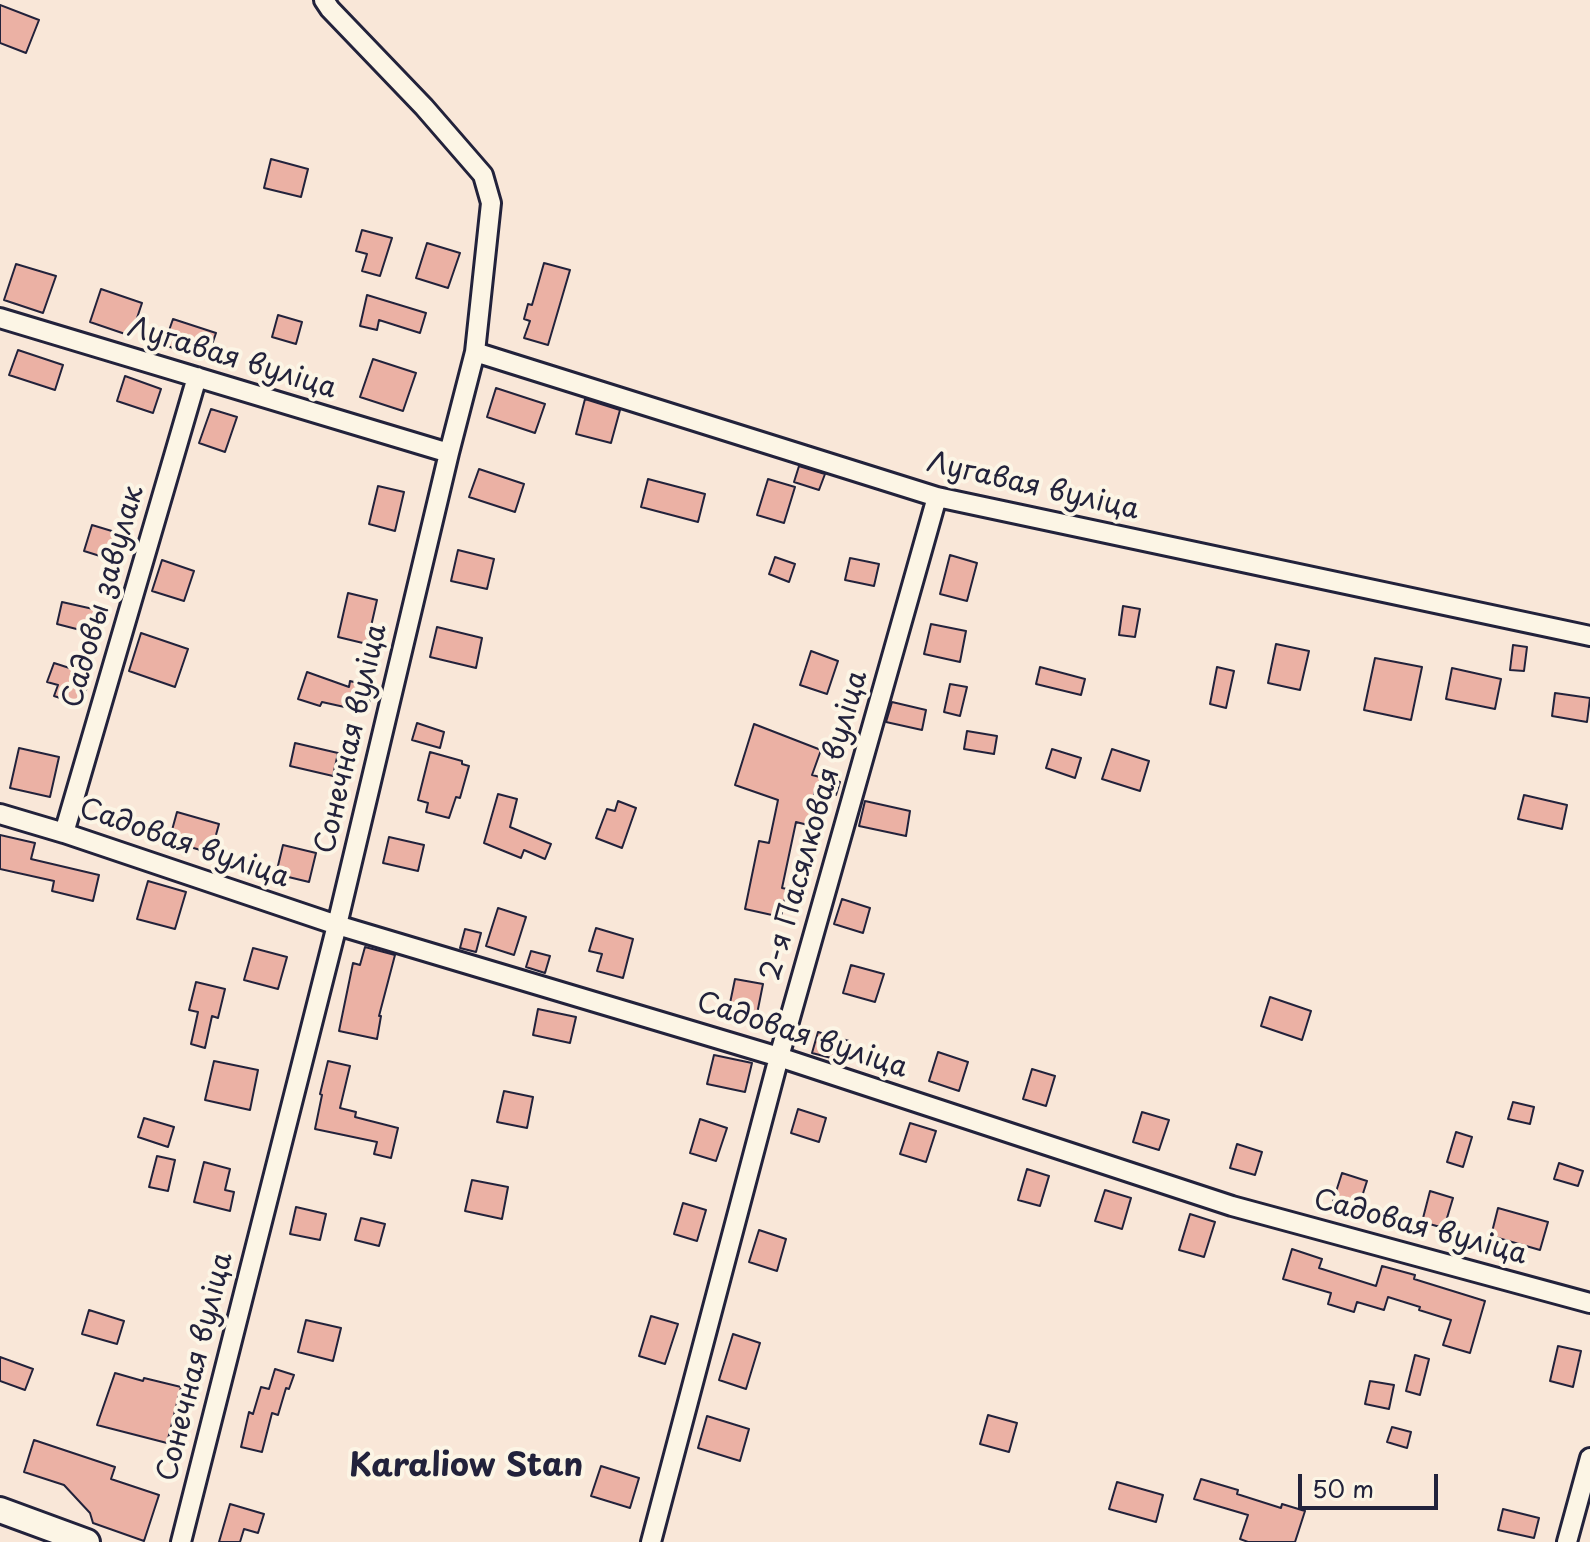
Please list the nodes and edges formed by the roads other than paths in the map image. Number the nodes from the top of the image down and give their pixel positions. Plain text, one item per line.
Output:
1 (324, 0) edge
2 (0, 318) edge
3 (475, 352) junction
4 (197, 377) junction
5 (449, 453) junction
6 (937, 497) junction
7 (1590, 636) edge
8 (0, 814) edge
9 (64, 833) junction
10 (337, 925) junction
11 (779, 1057) junction
12 (1590, 1303) edge
13 (1590, 1458) edge
14 (0, 1510) edge
15 (87, 1542) edge
16 (181, 1542) edge
17 (651, 1542) edge
18 (1567, 1542) edge

1 - 3 street, Сонечная вуліца
2 - 4 street, Лугавая вуліца
3 - 5 street, Сонечная вуліца
3 - 6 street, Лугавая вуліца
4 - 5 street, Лугавая вуліца
4 - 9 street, Садовы завулак
5 - 10 street, Сонечная вуліца
6 - 7 street, Лугавая вуліца
6 - 11 street, 2-я Пасялковая вуліца
8 - 9 street, Садовая вуліца
9 - 10 street, Садовая вуліца
10 - 11 street, Садовая вуліца
10 - 16 street, Сонечная вуліца
11 - 12 street, Садовая вуліца
11 - 17 street, 2-я Пасялковая вуліца
13 - 18 street
14 - 15 main road

